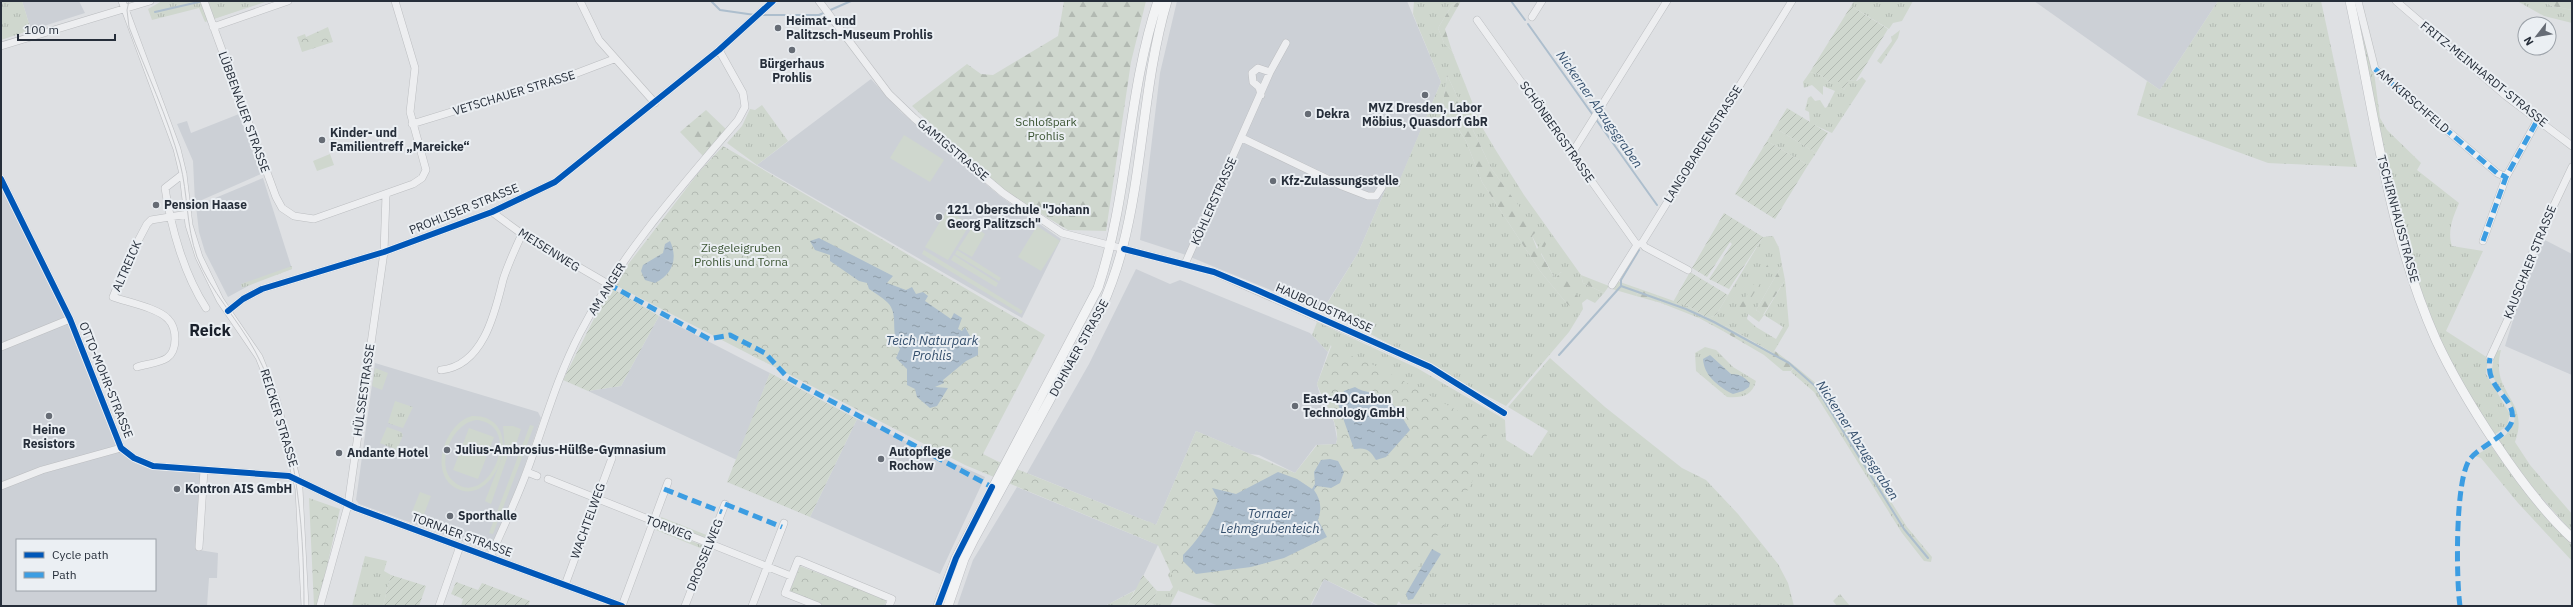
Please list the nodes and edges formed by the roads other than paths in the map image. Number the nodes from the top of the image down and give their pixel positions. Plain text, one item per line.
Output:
1 (122, 1) edge
2 (150, 1) edge
3 (288, 1) edge
4 (395, 1) edge
5 (580, 1) edge
6 (773, 1) edge
7 (819, 1) edge
8 (1158, 1) edge
9 (1167, 1) edge
10 (1542, 1) edge
11 (1667, 1) edge
12 (1792, 1) edge
13 (2350, 1) edge
14 (2358, 1) edge
15 (2396, 1) edge
16 (205, 4) edge
17 (125, 10) junction
18 (1532, 17) dead end
19 (1478, 20) dead end
20 (213, 27) junction
21 (1286, 43) dead end
22 (1, 46) edge
23 (718, 50) junction
24 (614, 59) junction
25 (1270, 72) junction
26 (1261, 95) junction
27 (655, 103) junction
28 (2538, 119) junction
29 (412, 124) junction
30 (1242, 138) junction
31 (2572, 146) edge
32 (1572, 153) junction
33 (2572, 167) edge
34 (183, 174) junction
35 (2506, 178) junction
36 (1, 179) edge
37 (1342, 186) junction
38 (386, 194) junction
39 (492, 212) junction
40 (188, 214) junction
41 (169, 216) junction
42 (522, 234) junction
43 (2483, 241) dead end
44 (1640, 244) junction
45 (1112, 245) junction
46 (1124, 249) junction
47 (384, 252) junction
48 (1185, 264) junction
49 (1688, 270) dead end
50 (608, 284) junction
51 (1612, 285) dead end
52 (206, 308) dead end
53 (228, 311) junction
54 (70, 319) junction
55 (1, 347) edge
56 (2490, 358) dead end
57 (137, 367) dead end
58 (441, 370) dead end
59 (1504, 413) dead end
60 (121, 448) junction
61 (612, 458) dead end
62 (204, 470) junction
63 (527, 472) junction
64 (537, 476) dead end
65 (298, 479) junction
66 (548, 479) dead end
67 (668, 482) dead end
68 (1, 486) edge
69 (596, 498) junction
70 (348, 504) junction
71 (725, 504) dead end
72 (652, 522) junction
73 (784, 523) dead end
74 (2572, 538) edge
75 (708, 543) junction
76 (460, 546) junction
77 (199, 547) dead end
78 (490, 557) junction
79 (768, 567) junction
80 (791, 576) junction
81 (565, 585) junction
82 (305, 606) edge
83 (320, 606) edge
84 (439, 606) edge
85 (622, 606) edge
86 (685, 606) edge
87 (752, 606) edge
88 (818, 606) edge
89 (889, 606) edge
90 (938, 606) edge
91 (948, 606) edge

1 - 17 street
2 - 17 street
3 - 20 street
4 - 29 street
5 - 24 street
6 - 23 street, PROHLISER STRASSE
7 - 45 street, GAMIGSTRASSE
8 - 45 main road, DOHNAER STRASSE
9 - 46 main road, DOHNAER STRASSE
10 - 18 street
11 - 32 street
12 - 44 street, LANGOBARDENSTRASSE
13 - 74 main road, TSCHIRNHAUSSTRASSE
14 - 35 street, AM KIRSCHFELD
15 - 28 street, FRITZ-MEINHARDT-STRASSE
16 - 20 street, LÜBBENAUER STRASSE
17 - 22 street
17 - 34 street
19 - 32 street, SCHÖNBERGSTRASSE
20 - 38 street, LÜBBENAUER STRASSE
21 - 25 street, KÖHLERSTRASSE
23 - 27 street, PROHLISER STRASSE
23 - 50 street, AM ANGER
24 - 27 street
24 - 29 street, VETSCHAUER STRASSE
25 - 26 street, KÖHLERSTRASSE
25 - 26 street
26 - 30 street, KÖHLERSTRASSE
27 - 39 street, PROHLISER STRASSE
28 - 31 street, FRITZ-MEINHARDT-STRASSE
28 - 35 street
29 - 38 street
30 - 37 street
30 - 48 street, KÖHLERSTRASSE
32 - 44 street, SCHÖNBERGSTRASSE
33 - 56 street, KAUSCHAER STRASSE
34 - 40 street
34 - 41 street
35 - 43 street
36 - 54 street, OTTO-MOHR-STRASSE
37 - 37 street
38 - 47 street, HÜLSSESTRASSE
39 - 42 street, MEISENWEG
39 - 47 street, PROHLISER STRASSE
40 - 41 street, ALTREICK
40 - 53 street
41 - 52 street
41 - 57 street, ALTREICK
42 - 50 street, MEISENWEG
42 - 58 street
44 - 49 street, SCHÖNBERGSTRASSE
44 - 51 street, LANGOBARDENSTRASSE
45 - 46 street, GAMIGSTRASSE
45 - 90 main road, DOHNAER STRASSE
46 - 48 street, HAUBOLDSTRASSE
46 - 91 main road, DOHNAER STRASSE
47 - 53 street, PROHLISER STRASSE
47 - 70 street, HÜLSSESTRASSE
48 - 59 street, HAUBOLDSTRASSE
50 - 63 street, AM ANGER
53 - 65 street, REICKER STRASSE
54 - 55 street
54 - 60 street, OTTO-MOHR-STRASSE
60 - 62 street, OTTO-MOHR-STRASSE
60 - 68 street
61 - 69 street, WACHTELWEG
62 - 65 street, OTTO-MOHR-STRASSE
62 - 77 street
63 - 64 street
63 - 78 street, AM ANGER
65 - 70 street, TORNAER STRASSE
65 - 82 street, REICKER STRASSE
66 - 69 street, TORWEG
67 - 72 street
69 - 72 street, TORWEG
69 - 81 street, WACHTELWEG
70 - 76 street, TORNAER STRASSE
70 - 83 street, HÜLSSESTRASSE
71 - 75 street, DROSSELWEG
72 - 75 street, TORWEG
72 - 85 street
73 - 79 street
75 - 79 street, TORWEG
75 - 86 street, DROSSELWEG
76 - 78 street, TORNAER STRASSE
76 - 84 street
78 - 81 street, TORNAER STRASSE
79 - 80 street, TORWEG
79 - 87 street
80 - 88 street
80 - 89 street
81 - 85 street, TORNAER STRASSE

